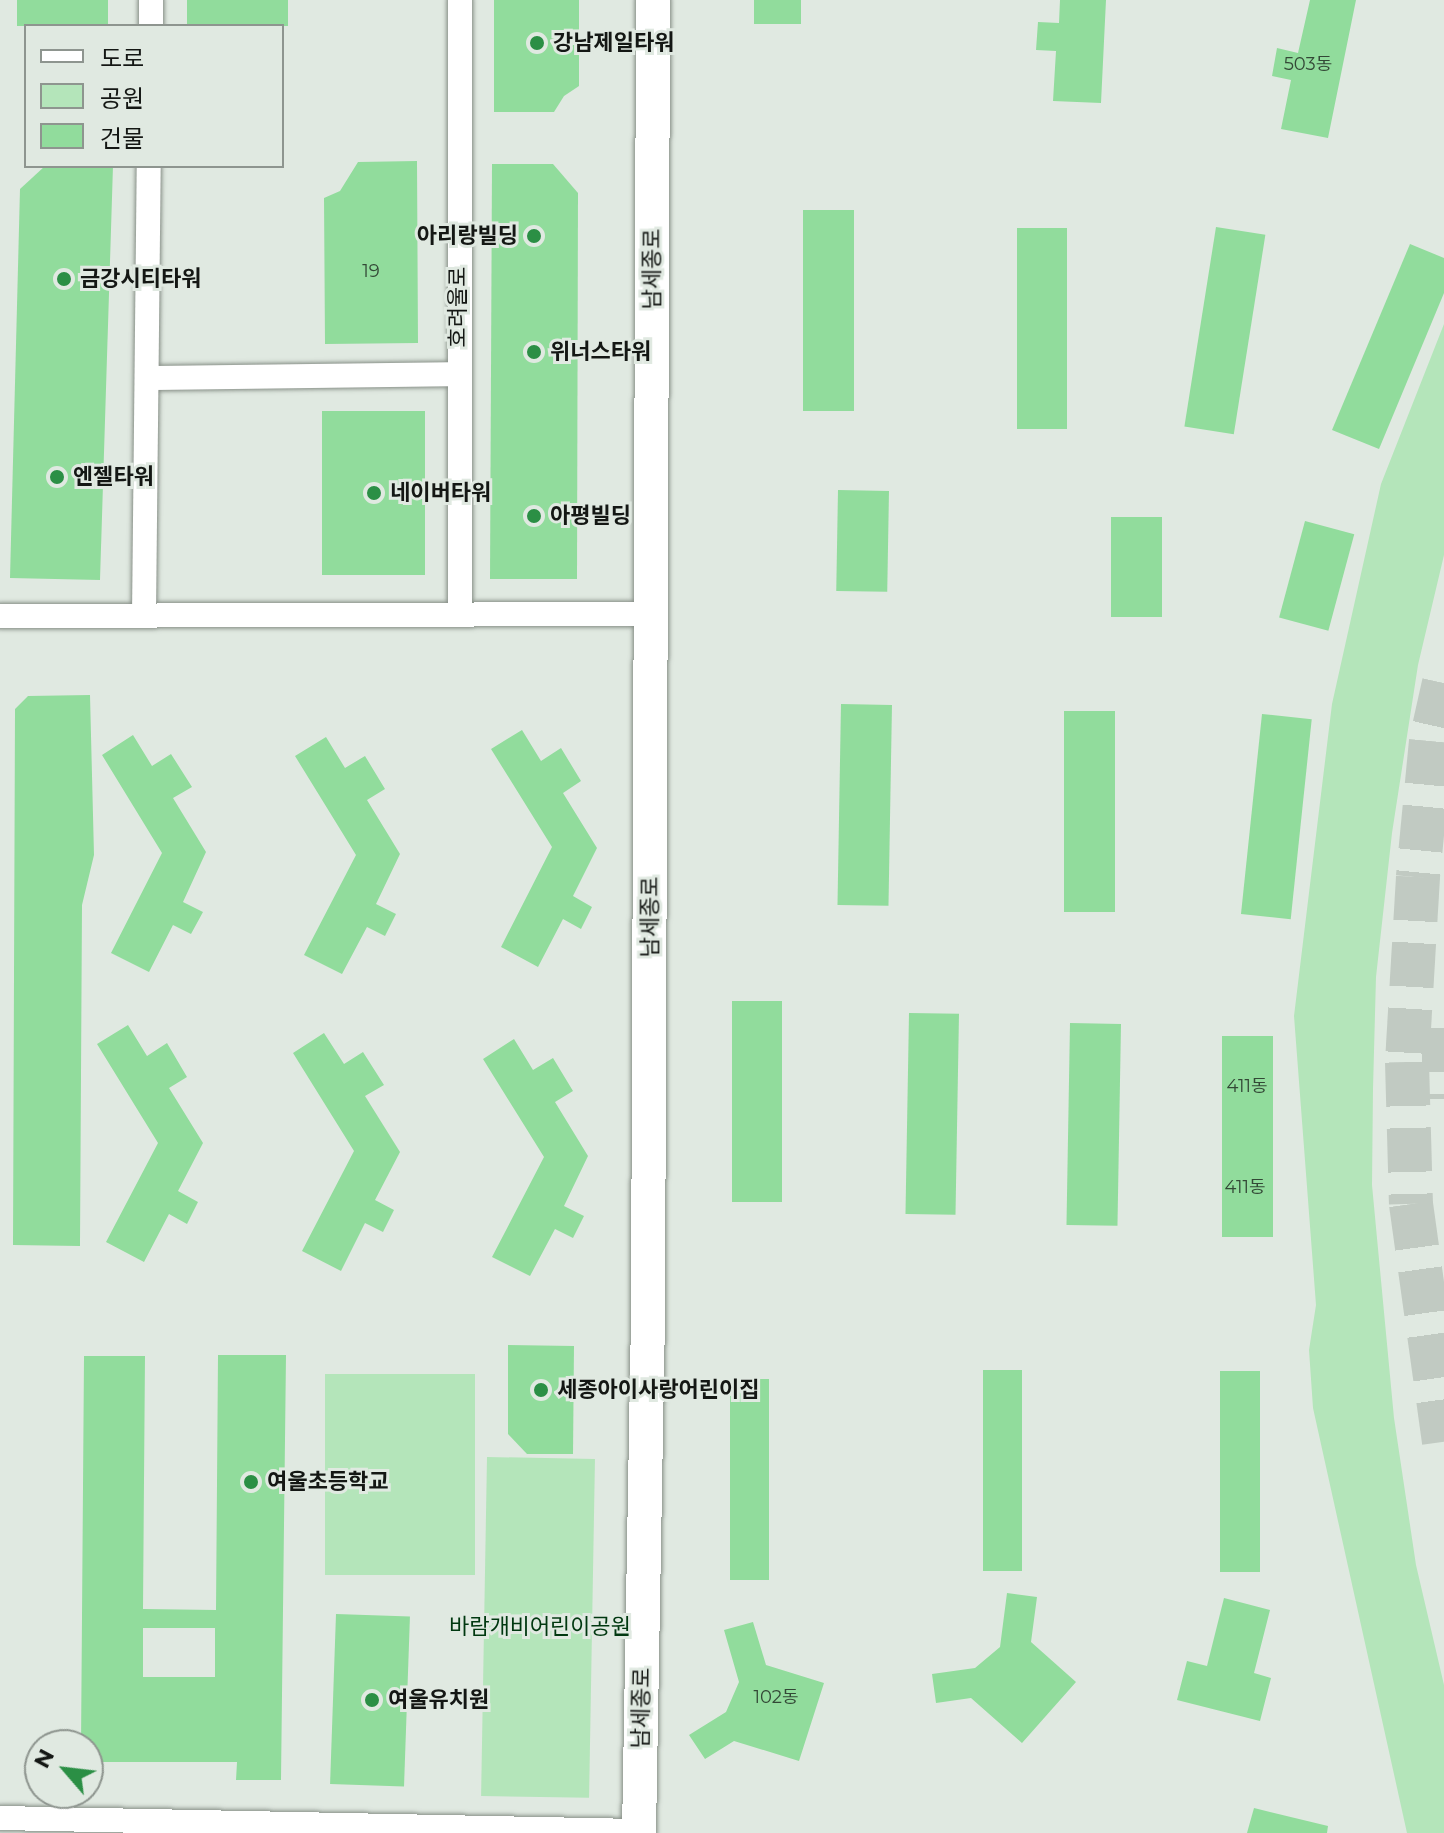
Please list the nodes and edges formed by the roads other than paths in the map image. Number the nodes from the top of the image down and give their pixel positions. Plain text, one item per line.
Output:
1 (151, 0) edge
2 (460, 0) edge
3 (653, 0) edge
4 (151, 24) edge
5 (149, 168) edge
6 (457, 374) junction
7 (147, 378) junction
8 (460, 614) junction
9 (652, 614) junction
10 (144, 615) junction
11 (0, 616) edge
12 (0, 1818) edge
13 (639, 1832) edge

1 - 4 street
2 - 6 street, 호려울로
3 - 9 street, 남세종로
5 - 7 street
6 - 7 street
6 - 8 street, 호려울로
7 - 10 street
8 - 9 street
8 - 10 street
9 - 13 street, 남세종로
10 - 11 street
12 - 13 street

